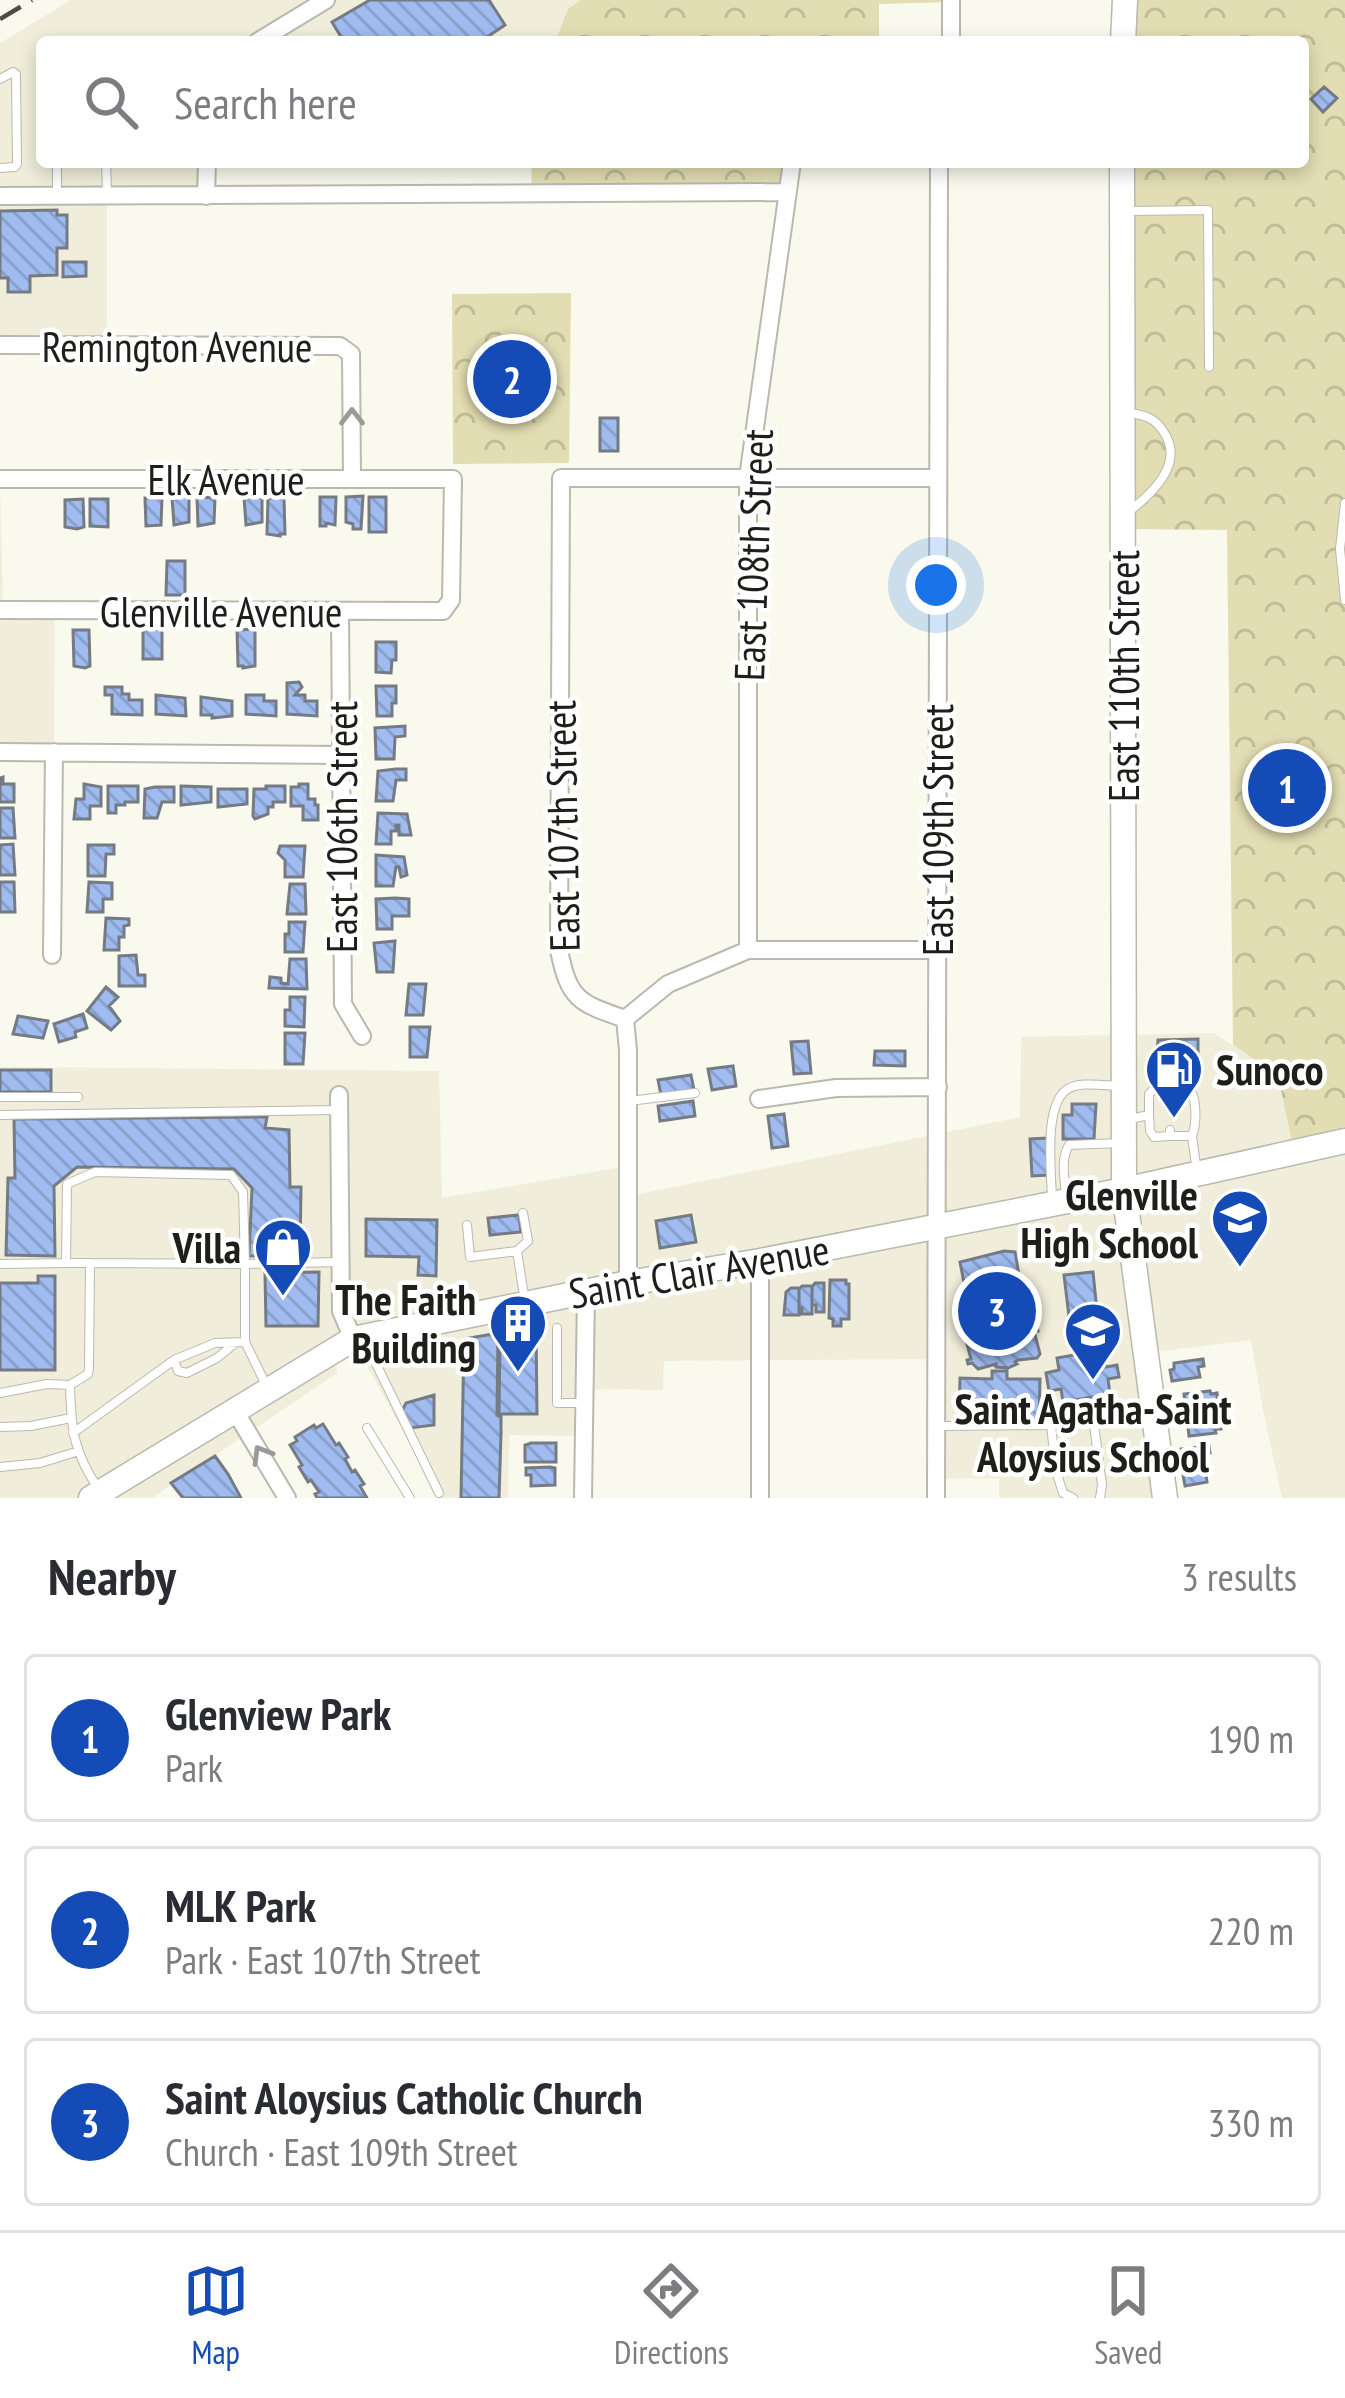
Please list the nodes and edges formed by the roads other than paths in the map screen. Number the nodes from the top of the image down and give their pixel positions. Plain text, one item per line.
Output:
1 (326, 0) edge
2 (950, 0) edge
3 (1125, 0) edge
4 (267, 36) edge
5 (951, 36) edge
6 (1123, 36) edge
7 (0, 79) edge
8 (0, 168) edge
9 (57, 168) edge
10 (106, 168) edge
11 (207, 168) edge
12 (791, 168) edge
13 (939, 168) edge
14 (1121, 168) edge
15 (788, 191) junction
16 (107, 194) junction
17 (57, 195) junction
18 (0, 196) edge
19 (206, 196) junction
20 (1122, 212) junction
21 (0, 345) edge
22 (1209, 367) dead end
23 (1122, 411) junction
24 (748, 478) junction
25 (937, 478) junction
26 (0, 479) edge
27 (352, 479) junction
28 (1345, 503) edge
29 (1122, 517) junction
30 (1345, 599) edge
31 (0, 610) edge
32 (443, 611) joint
33 (340, 612) junction
34 (0, 752) edge
35 (54, 752) junction
36 (340, 754) junction
37 (748, 950) junction
38 (937, 950) junction
39 (52, 955) dead end
40 (625, 1019) junction
41 (362, 1036) dead end
42 (1123, 1086) junction
43 (938, 1088) junction
44 (695, 1093) dead end
45 (0, 1097) edge
46 (78, 1097) dead end
47 (759, 1099) dead end
48 (628, 1102) junction
49 (339, 1103) joint
50 (0, 1114) edge
51 (1149, 1115) junction
52 (1123, 1131) junction
53 (1192, 1136) junction
54 (1345, 1141) edge
55 (1198, 1174) junction
56 (1124, 1190) junction
57 (1059, 1202) junction
58 (523, 1213) dead end
59 (467, 1225) dead end
60 (938, 1226) junction
61 (518, 1251) junction
62 (760, 1261) junction
63 (340, 1262) junction
64 (66, 1263) junction
65 (90, 1263) junction
66 (0, 1264) edge
67 (245, 1264) junction
68 (628, 1283) junction
69 (586, 1292) junction
70 (526, 1304) junction
71 (557, 1328) dead end
72 (357, 1338) junction
73 (241, 1342) junction
74 (174, 1360) junction
75 (70, 1385) junction
76 (268, 1390) junction
77 (0, 1393) edge
78 (584, 1403) junction
79 (235, 1411) junction
80 (71, 1418) junction
81 (937, 1426) junction
82 (1051, 1426) junction
83 (0, 1427) edge
84 (367, 1428) dead end
85 (73, 1433) junction
86 (79, 1451) junction
87 (0, 1467) edge
88 (439, 1493) dead end
89 (96, 1495) edge
90 (287, 1498) edge
91 (410, 1498) edge
92 (584, 1498) edge
93 (760, 1498) edge
94 (936, 1498) edge
95 (1072, 1498) edge
96 (1100, 1498) edge
97 (1165, 1498) edge

1 - 4 street
2 - 5 street
3 - 6 street
7 - 8 lane
9 - 17 lane
10 - 16 lane
11 - 19 street
12 - 15 street, East 108th Street
13 - 25 street, East 109th Street
14 - 20 street, East 110th Street
15 - 19 street
15 - 24 street, East 108th Street
16 - 17 street
16 - 19 street
17 - 18 street
20 - 22 lane
20 - 23 street, East 110th Street
27 -> 21 street, Remington Avenue
23 - 29 street, East 110th Street
23 - 29 lane
24 - 25 street
24 - 37 street, East 108th Street
24 - 40 street, East 107th Street
25 - 38 street, East 109th Street
26 - 27 street, Elk Avenue
27 - 32 street, Elk Avenue
28 - 30 lane
29 - 42 street, East 110th Street
31 - 33 street, Glenville Avenue
32 - 33 street, Glenville Avenue
33 - 36 street, East 106th Street
34 - 35 street
35 - 36 street
35 - 39 street
36 - 41 street, East 106th Street
37 - 38 street
37 - 40 street
38 - 43 street, East 109th Street
40 - 48 street
42 - 52 street, East 110th Street
42 - 57 lane
43 - 47 street
43 - 60 street, East 109th Street
44 - 48 lane
45 - 46 lane
48 - 68 street
49 - 50 lane
49 - 63 street
51 - 52 lane
51 - 53 lane
51 - 53 lane
52 - 56 street, East 110th Street
52 - 57 lane
53 - 55 lane
54 - 55 street, Saint Clair Avenue
55 - 56 street, Saint Clair Avenue
56 - 57 street, Saint Clair Avenue
56 - 97 street, East 110th Street
57 - 60 street, Saint Clair Avenue
58 - 61 lane
59 - 61 lane
60 - 62 street, Saint Clair Avenue
60 - 81 street, East 109th Street
61 - 70 lane
62 - 68 street, Saint Clair Avenue
62 - 93 street
63 - 67 lane
63 - 72 street
64 - 65 lane
64 - 66 lane
64 - 67 lane
65 - 67 lane
65 - 75 lane
67 - 73 lane
68 - 69 street, Saint Clair Avenue
69 - 70 street, Saint Clair Avenue
69 - 78 street
70 - 72 street, Saint Clair Avenue
71 - 78 lane
72 - 76 street, Saint Clair Avenue
72 - 88 lane
73 - 74 lane
73 - 74 lane
73 - 76 lane
74 - 85 lane
75 - 77 lane
75 - 80 lane
76 - 79 street, Saint Clair Avenue
78 - 92 street
79 - 89 street, Saint Clair Avenue
90 -> 79 street
80 - 83 lane
80 - 85 lane
81 - 82 lane
81 - 94 street, East 109th Street
82 - 95 lane
82 - 96 lane
84 - 91 lane
85 - 86 lane
86 - 87 lane
86 - 89 lane

